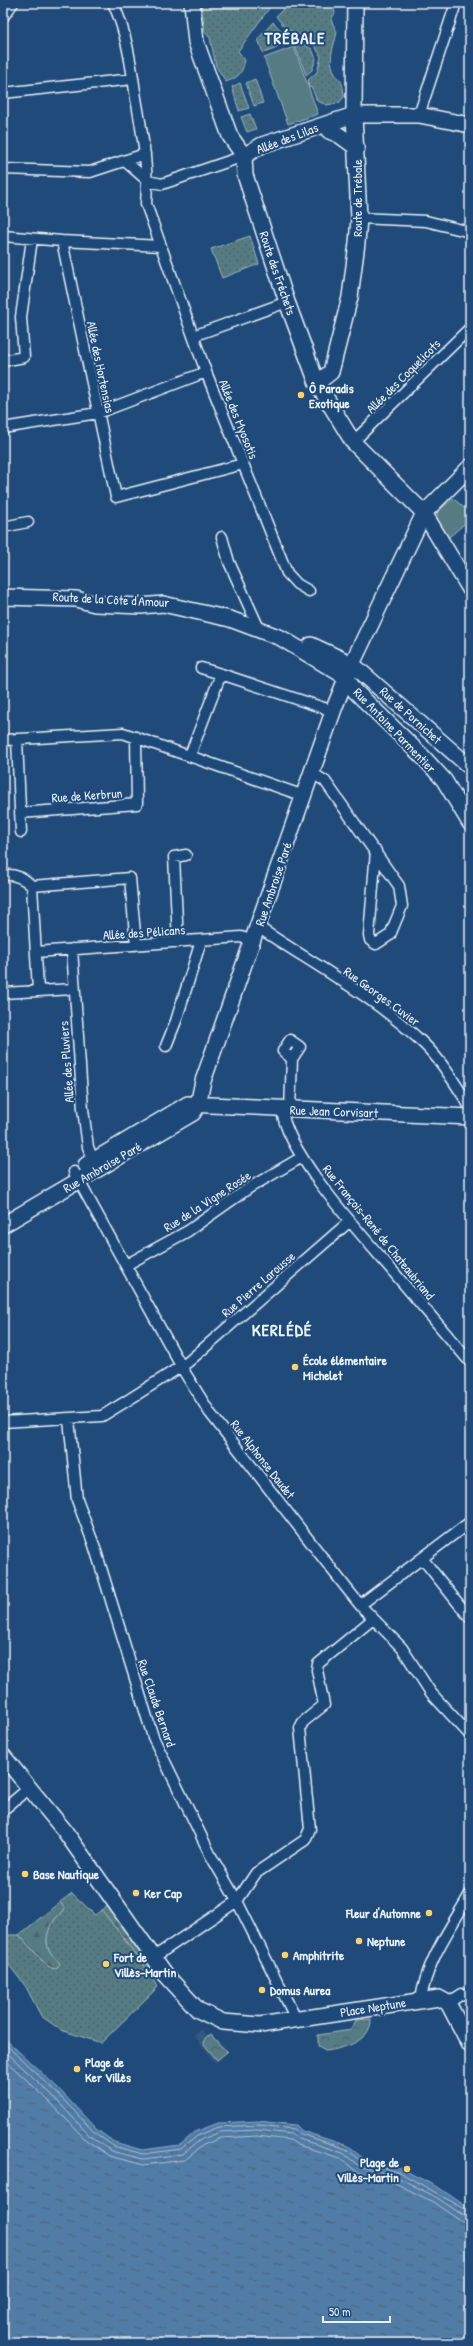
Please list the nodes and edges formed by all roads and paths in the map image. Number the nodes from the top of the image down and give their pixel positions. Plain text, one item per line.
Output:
1 (13, 3) edge
2 (113, 3) edge
3 (192, 3) edge
4 (355, 3) edge
5 (456, 3) edge
6 (3, 18) edge
7 (133, 79) junction
8 (3, 93) edge
9 (354, 115) junction
10 (419, 115) junction
11 (470, 125) edge
12 (329, 131) junction
13 (357, 148) junction
14 (145, 154) junction
15 (244, 156) junction
16 (125, 161) junction
17 (3, 169) edge
18 (148, 181) junction
19 (359, 218) junction
20 (470, 232) edge
21 (3, 236) edge
22 (32, 239) junction
23 (62, 241) junction
24 (161, 246) junction
25 (287, 302) junction
26 (470, 328) edge
27 (193, 336) junction
28 (3, 361) edge
29 (206, 372) junction
30 (317, 383) junction
31 (98, 414) junction
32 (3, 428) edge
33 (353, 442) junction
34 (243, 464) junction
35 (470, 467) edge
36 (424, 513) junction
37 (28, 522) dead end
38 (3, 527) edge
39 (222, 537) dead end
40 (470, 589) edge
41 (309, 591) dead end
42 (3, 594) edge
43 (3, 597) edge
44 (257, 624) junction
45 (304, 651) joint
46 (201, 668) dead end
47 (349, 671) junction
48 (221, 674) junction
49 (333, 711) junction
50 (136, 737) junction
51 (17, 739) junction
52 (3, 740) edge
53 (190, 755) junction
54 (470, 767) edge
55 (312, 773) junction
56 (304, 796) junction
57 (20, 813) junction
58 (470, 823) edge
59 (21, 832) dead end
60 (376, 851) junction
61 (186, 855) dead end
62 (3, 875) edge
63 (32, 886) junction
64 (256, 934) junction
65 (201, 941) junction
66 (178, 942) junction
67 (136, 945) junction
68 (72, 949) junction
69 (36, 952) junction
70 (74, 989) junction
71 (38, 990) junction
72 (3, 993) edge
73 (166, 1046) dead end
74 (292, 1059) dead end
75 (198, 1105) junction
76 (470, 1107) edge
77 (286, 1109) junction
78 (470, 1117) edge
79 (302, 1157) junction
80 (95, 1165) junction
81 (76, 1176) junction
82 (3, 1214) edge
83 (350, 1221) junction
84 (3, 1225) edge
85 (126, 1265) junction
86 (470, 1362) edge
87 (182, 1366) junction
88 (68, 1419) junction
89 (3, 1422) edge
90 (470, 1522) edge
91 (422, 1558) junction
92 (360, 1605) junction
93 (470, 1618) edge
94 (374, 1619) junction
95 (470, 1735) edge
96 (3, 1756) edge
97 (29, 1788) junction
98 (3, 1810) edge
99 (470, 1894) edge
100 (237, 1901) junction
101 (154, 1957) junction
102 (470, 1994) edge
103 (421, 2000) junction
104 (448, 2003) junction
105 (296, 2019) junction
106 (470, 2045) edge

1 - 6 street
2 - 7 street, Allée des Myosotis
3 - 15 street
4 - 9 street, Route de Trébale
5 - 10 street
7 - 8 street
7 - 14 street, Allée des Myosotis
9 - 10 street, Allée des Lilas
9 - 12 street, Allée des Lilas
9 - 13 street, Route de Trébale
9 - 15 street, Allée des Lilas
10 - 11 street, Allée des Lilas
12 - 13 street
12 - 15 street, Allée des Lilas
13 - 19 street, Route de Trébale
14 - 16 street
14 - 18 street, Allée des Myosotis
15 - 18 street
15 - 25 street, Route des Fréchets
16 - 17 street
16 - 18 street
18 - 24 street, Allée des Myosotis
19 - 20 street
19 - 30 street, Route de Trébale
21 - 22 street
22 - 23 street
22 - 28 street
23 - 24 street
23 - 31 street, Allée des Hortensias
24 - 27 street, Allée des Myosotis
25 - 27 street
25 - 30 street, Route des Fréchets
26 - 33 street, Allée des Coquelicots
27 - 29 street, Allée des Myosotis
29 - 31 street
29 - 34 street, Allée des Myosotis
30 - 33 street, Route des Fréchets
31 - 32 street
31 - 34 street, Allée des Hortensias
33 - 36 street, Route des Fréchets
34 - 41 street, Allée des Myosotis
35 - 36 street, Rue Ambroise Paré
36 - 40 street, Route des Fréchets
36 - 47 street, Rue Ambroise Paré
37 - 38 street
39 - 44 street
42 - 44 street, Route de la Côte d'Amour
43 - 45 street, Route de la Côte d'Amour
44 - 47 street, Route de la Côte d'Amour
45 - 47 street, Rue Antoine Parmentier
46 - 48 street
47 - 49 street, Rue Ambroise Paré
47 - 54 street, Rue de Pornichet
47 - 58 street, Rue Antoine Parmentier
48 - 49 street
48 - 53 street
49 - 55 street, Rue Ambroise Paré
50 - 51 street
50 - 53 street
50 - 57 street, Rue de Kerbrun
51 - 52 street
51 - 57 street
53 - 56 street
55 - 56 street, Rue Ambroise Paré
55 - 60 street
56 - 64 street, Rue Ambroise Paré
57 - 59 street
60 - 60 street
61 - 66 street
62 - 63 street
63 - 67 street
63 - 69 street
64 - 65 street, Allée des Pélicans
64 - 75 street, Rue Ambroise Paré
64 - 76 street, Rue Georges Cuvier
65 - 66 street, Allée des Pélicans
65 - 73 street
66 - 67 street, Allée des Pélicans
67 - 68 street, Allée des Pélicans
68 - 69 street, Allée des Pélicans
68 - 70 street, Allée des Pluviers
69 - 71 street
70 - 71 street
70 - 80 street, Allée des Pluviers
71 - 72 street
74 - 77 street, Rue François-René de Chateaubriand
75 - 77 street, Rue Jean Corvisart
75 - 80 street, Rue Ambroise Paré
77 - 78 street, Rue Jean Corvisart
77 - 79 street, Rue François-René de Chateaubriand
79 - 83 street, Rue François-René de Chateaubriand
79 - 85 street, Rue de la Vigne Rosée
80 - 81 street, Rue Ambroise Paré
81 - 82 street, Rue Ambroise Paré
81 - 84 street, Rue Ambroise Paré
81 - 85 street, Rue Alphonse Daudet
83 - 86 street, Rue François-René de Chateaubriand
83 - 87 street, Rue Pierre Larousse
85 - 87 street, Rue Alphonse Daudet
87 - 88 street, Rue Pierre Larousse
87 - 92 street, Rue Alphonse Daudet
88 - 89 street, Rue Pierre Larousse
88 - 100 street, Rue Claude Bernard
90 - 91 street
91 - 92 street
91 - 93 street
92 - 94 street, Rue Alphonse Daudet
94 - 95 street, Rue Alphonse Daudet
94 - 100 street
96 - 97 street, Place Neptune
97 - 98 street
97 - 101 street, Place Neptune
99 - 103 street
100 - 101 street
100 - 105 street, Rue Claude Bernard
101 - 105 street, Place Neptune
102 - 104 street
103 - 104 street, Place Neptune
103 - 105 street, Place Neptune
104 - 106 street

